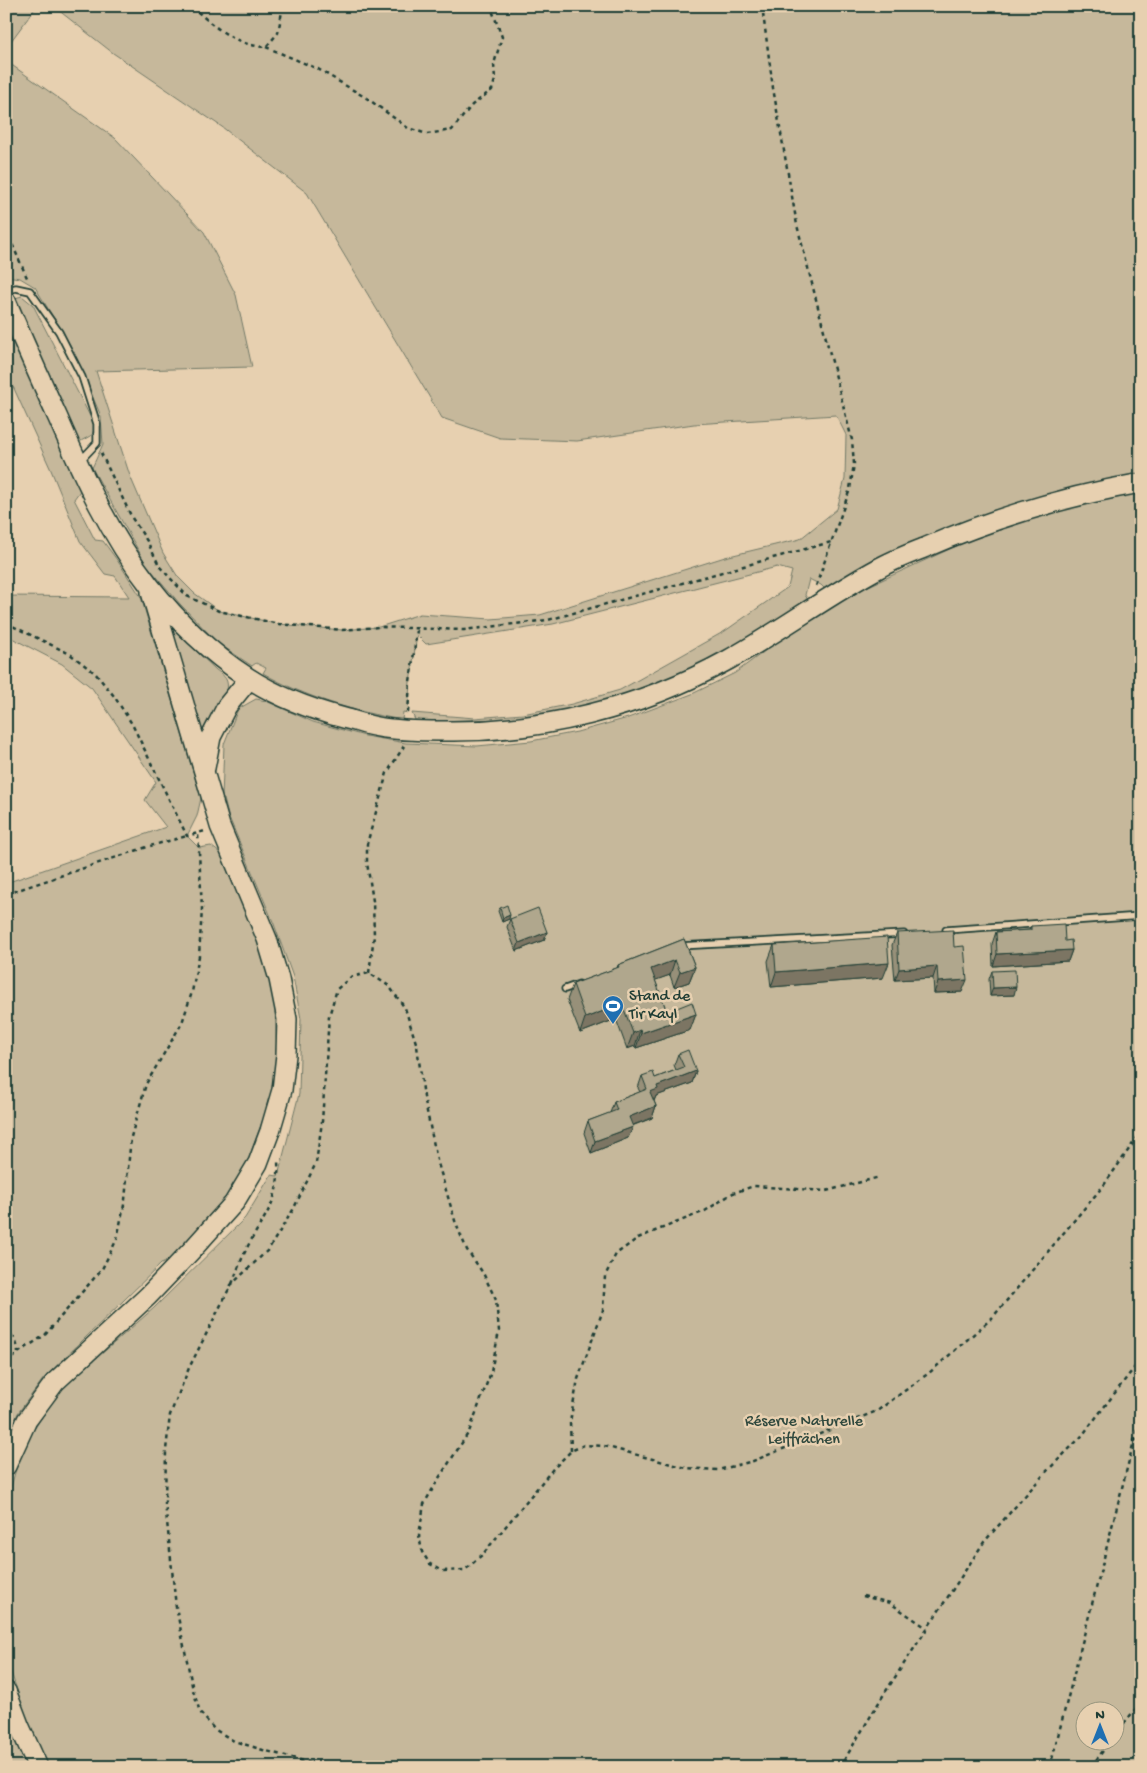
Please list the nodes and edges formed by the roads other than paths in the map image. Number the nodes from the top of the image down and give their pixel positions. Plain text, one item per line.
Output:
1 (6, 290) edge
2 (6, 301) edge
3 (78, 463) junction
4 (1141, 482) edge
5 (148, 584) junction
6 (249, 679) junction
7 (204, 772) junction
8 (1141, 916) edge
9 (937, 931) edge
10 (908, 933) edge
11 (672, 949) edge
12 (582, 982) edge
13 (565, 989) dead end
14 (6, 1466) edge
15 (6, 1691) edge
16 (38, 1767) edge

1 - 3 lane
2 - 3 main road
3 - 5 main road
4 - 6 main road
5 - 6 main road
5 - 7 main road
6 - 7 main road
7 - 14 main road
8 - 9 lane
10 - 11 lane
12 - 13 lane
15 - 16 main road

